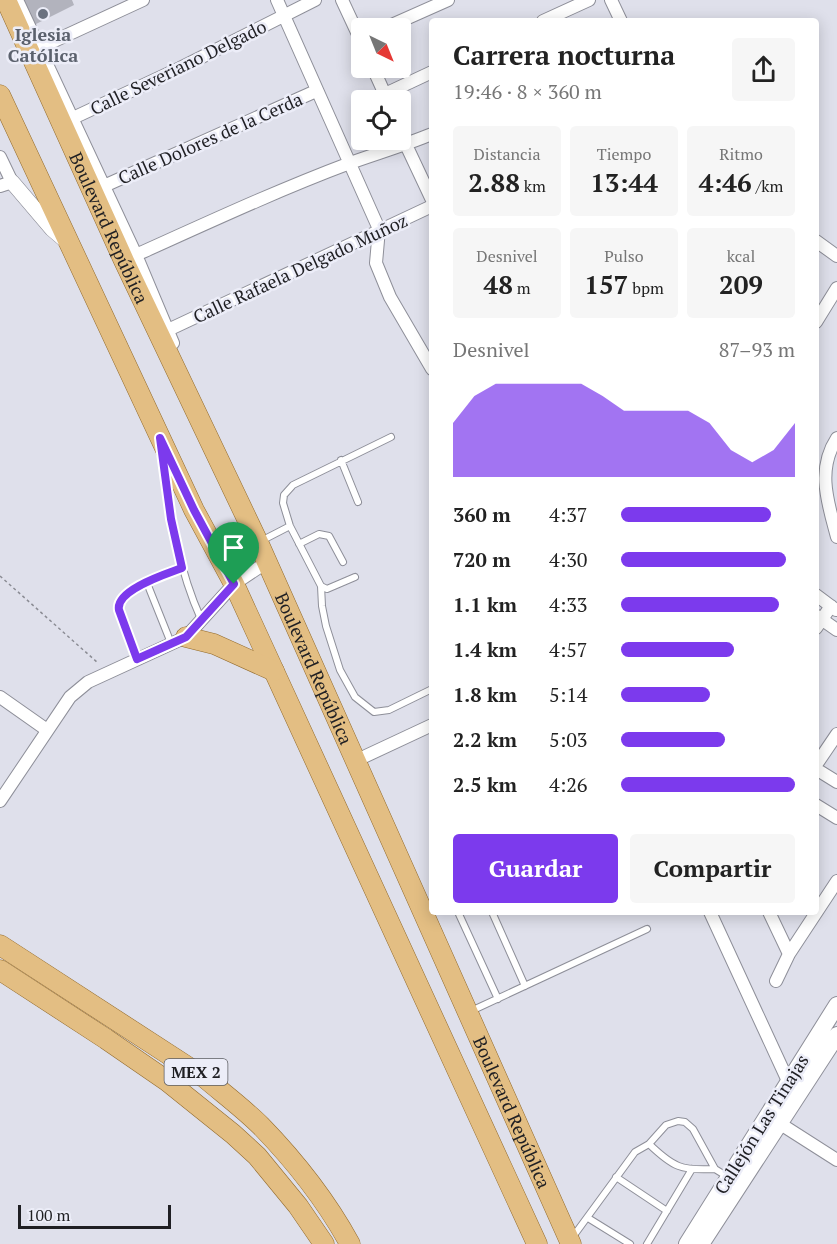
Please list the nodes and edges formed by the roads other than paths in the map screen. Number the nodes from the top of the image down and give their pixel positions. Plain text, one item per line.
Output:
1 (6, 0) edge
2 (17, 0) edge
3 (143, 0) edge
4 (277, 0) edge
5 (315, 0) edge
6 (342, 0) edge
7 (448, 0) edge
8 (589, 0) edge
9 (611, 0) edge
10 (284, 16) junction
11 (408, 18) edge
12 (550, 18) edge
13 (620, 18) edge
14 (351, 19) edge
15 (39, 48) junction
16 (429, 74) edge
17 (399, 90) edge
18 (316, 91) junction
19 (0, 95) edge
20 (73, 118) junction
21 (429, 135) edge
22 (411, 143) edge
23 (391, 150) edge
24 (408, 150) edge
25 (0, 157) edge
26 (351, 163) junction
27 (6, 184) edge
28 (104, 186) junction
29 (429, 194) edge
30 (429, 207) edge
31 (379, 229) junction
32 (69, 243) junction
33 (819, 243) edge
34 (136, 255) junction
35 (837, 256) edge
36 (837, 288) edge
37 (819, 317) edge
38 (168, 330) junction
39 (429, 364) edge
40 (187, 396) junction
41 (391, 437) dead end
42 (160, 438) junction
43 (837, 438) edge
44 (341, 460) junction
45 (824, 470) junction
46 (837, 479) edge
47 (822, 500) edge
48 (357, 502) dead end
49 (830, 512) junction
50 (819, 513) edge
51 (290, 526) junction
52 (837, 537) edge
53 (258, 542) junction
54 (299, 544) junction
55 (267, 562) junction
56 (343, 562) dead end
57 (182, 568) junction
58 (355, 577) dead end
59 (147, 583) junction
60 (234, 584) junction
61 (321, 586) junction
62 (819, 597) edge
63 (834, 608) edge
64 (201, 619) junction
65 (819, 620) edge
66 (819, 621) edge
67 (837, 630) edge
68 (179, 640) junction
69 (137, 659) junction
70 (274, 671) junction
71 (429, 690) edge
72 (0, 697) edge
73 (429, 726) edge
74 (47, 730) junction
75 (837, 734) edge
76 (355, 761) junction
77 (819, 762) edge
78 (819, 769) edge
79 (837, 782) edge
80 (0, 801) edge
81 (819, 807) edge
82 (837, 818) edge
83 (837, 881) edge
84 (819, 900) edge
85 (459, 915) edge
86 (493, 915) edge
87 (711, 915) edge
88 (770, 915) edge
89 (811, 915) edge
90 (647, 929) dead end
91 (0, 945) edge
92 (789, 954) junction
93 (0, 970) edge
94 (776, 981) dead end
95 (525, 986) junction
96 (498, 999) junction
97 (837, 1005) edge
98 (468, 1012) junction
99 (836, 1038) edge
100 (788, 1081) junction
101 (779, 1123) junction
102 (649, 1144) junction
103 (492, 1145) junction
104 (837, 1160) edge
105 (692, 1169) junction
106 (616, 1177) junction
107 (727, 1177) junction
108 (552, 1203) junction
109 (667, 1211) junction
110 (588, 1218) junction
111 (571, 1242) edge
112 (699, 1243) edge
113 (324, 1244) edge
114 (350, 1244) edge
115 (537, 1244) edge
116 (630, 1244) edge
117 (647, 1244) edge

1 - 40 main road, Boulevard República
2 - 15 street
3 - 15 street
4 - 10 street
5 - 10 street, Calle Severiano Delgado
6 - 14 street
7 - 11 street
8 - 12 street
9 - 13 street
10 - 18 street
10 - 20 street, Calle Severiano Delgado
15 - 20 street
16 - 17 street
18 - 26 street
18 - 28 street, Calle Dolores de la Cerda
19 - 32 main road, Boulevard República
20 - 28 street
21 - 22 street
23 - 26 street
24 - 29 street
25 - 27 street
26 - 31 street
26 - 34 street
27 - 32 street
28 - 34 street
30 - 31 street, Calle Rafaela Delgado Muñoz
31 - 38 street, Calle Rafaela Delgado Muñoz
31 - 39 street
32 - 42 main road, Boulevard República
33 - 35 street
34 - 38 street
36 - 37 street
38 - 40 street
40 - 53 main road, Boulevard República
41 - 44 lane
42 - 57 lane
42 - 60 main road, Boulevard República
43 - 45 street
44 - 48 lane
44 - 51 lane
45 - 46 street
45 - 47 street
47 - 49 street
49 - 50 street
49 - 52 street
51 - 53 lane
51 - 54 lane
53 - 55 main road, Boulevard República
54 - 56 lane
54 - 61 lane
55 - 60 street
55 - 76 main road, Boulevard República
57 - 59 lane
57 - 64 lane
58 - 61 lane
59 - 68 lane
59 - 69 lane
60 - 64 street
60 - 70 main road, Boulevard República
61 - 71 lane
62 - 63 street
63 - 65 street
64 - 68 street
66 - 67 street
68 - 69 street
68 - 70 main road
69 - 74 street
70 - 103 main road, Boulevard República
72 - 74 street
73 - 76 street
74 - 80 street
75 - 77 street
76 - 98 main road, Boulevard República
78 - 79 street
81 - 82 street
83 - 84 street
85 - 96 lane
86 - 95 lane
87 - 100 street
88 - 92 street
89 - 92 street
90 - 95 lane
91 - 114 main road, MEX 2
92 - 94 street
93 - 113 main road, MEX 2
95 - 96 lane
96 - 98 lane
97 - 100 main road, Callejón Las Tinajas
98 - 108 main road, Boulevard República
99 - 101 main road, Callejón Las Tinajas
100 - 107 main road, Callejón Las Tinajas
101 - 104 street
101 - 107 main road, Callejón Las Tinajas
102 - 105 lane
102 - 106 lane
102 - 107 lane
103 - 108 main road
103 - 115 main road, Boulevard República
105 - 107 lane
105 - 109 lane
106 - 109 lane
106 - 110 lane
107 - 112 main road, Callejón Las Tinajas
108 - 111 main road, Boulevard República
109 - 117 lane
110 - 111 lane
110 - 116 lane

